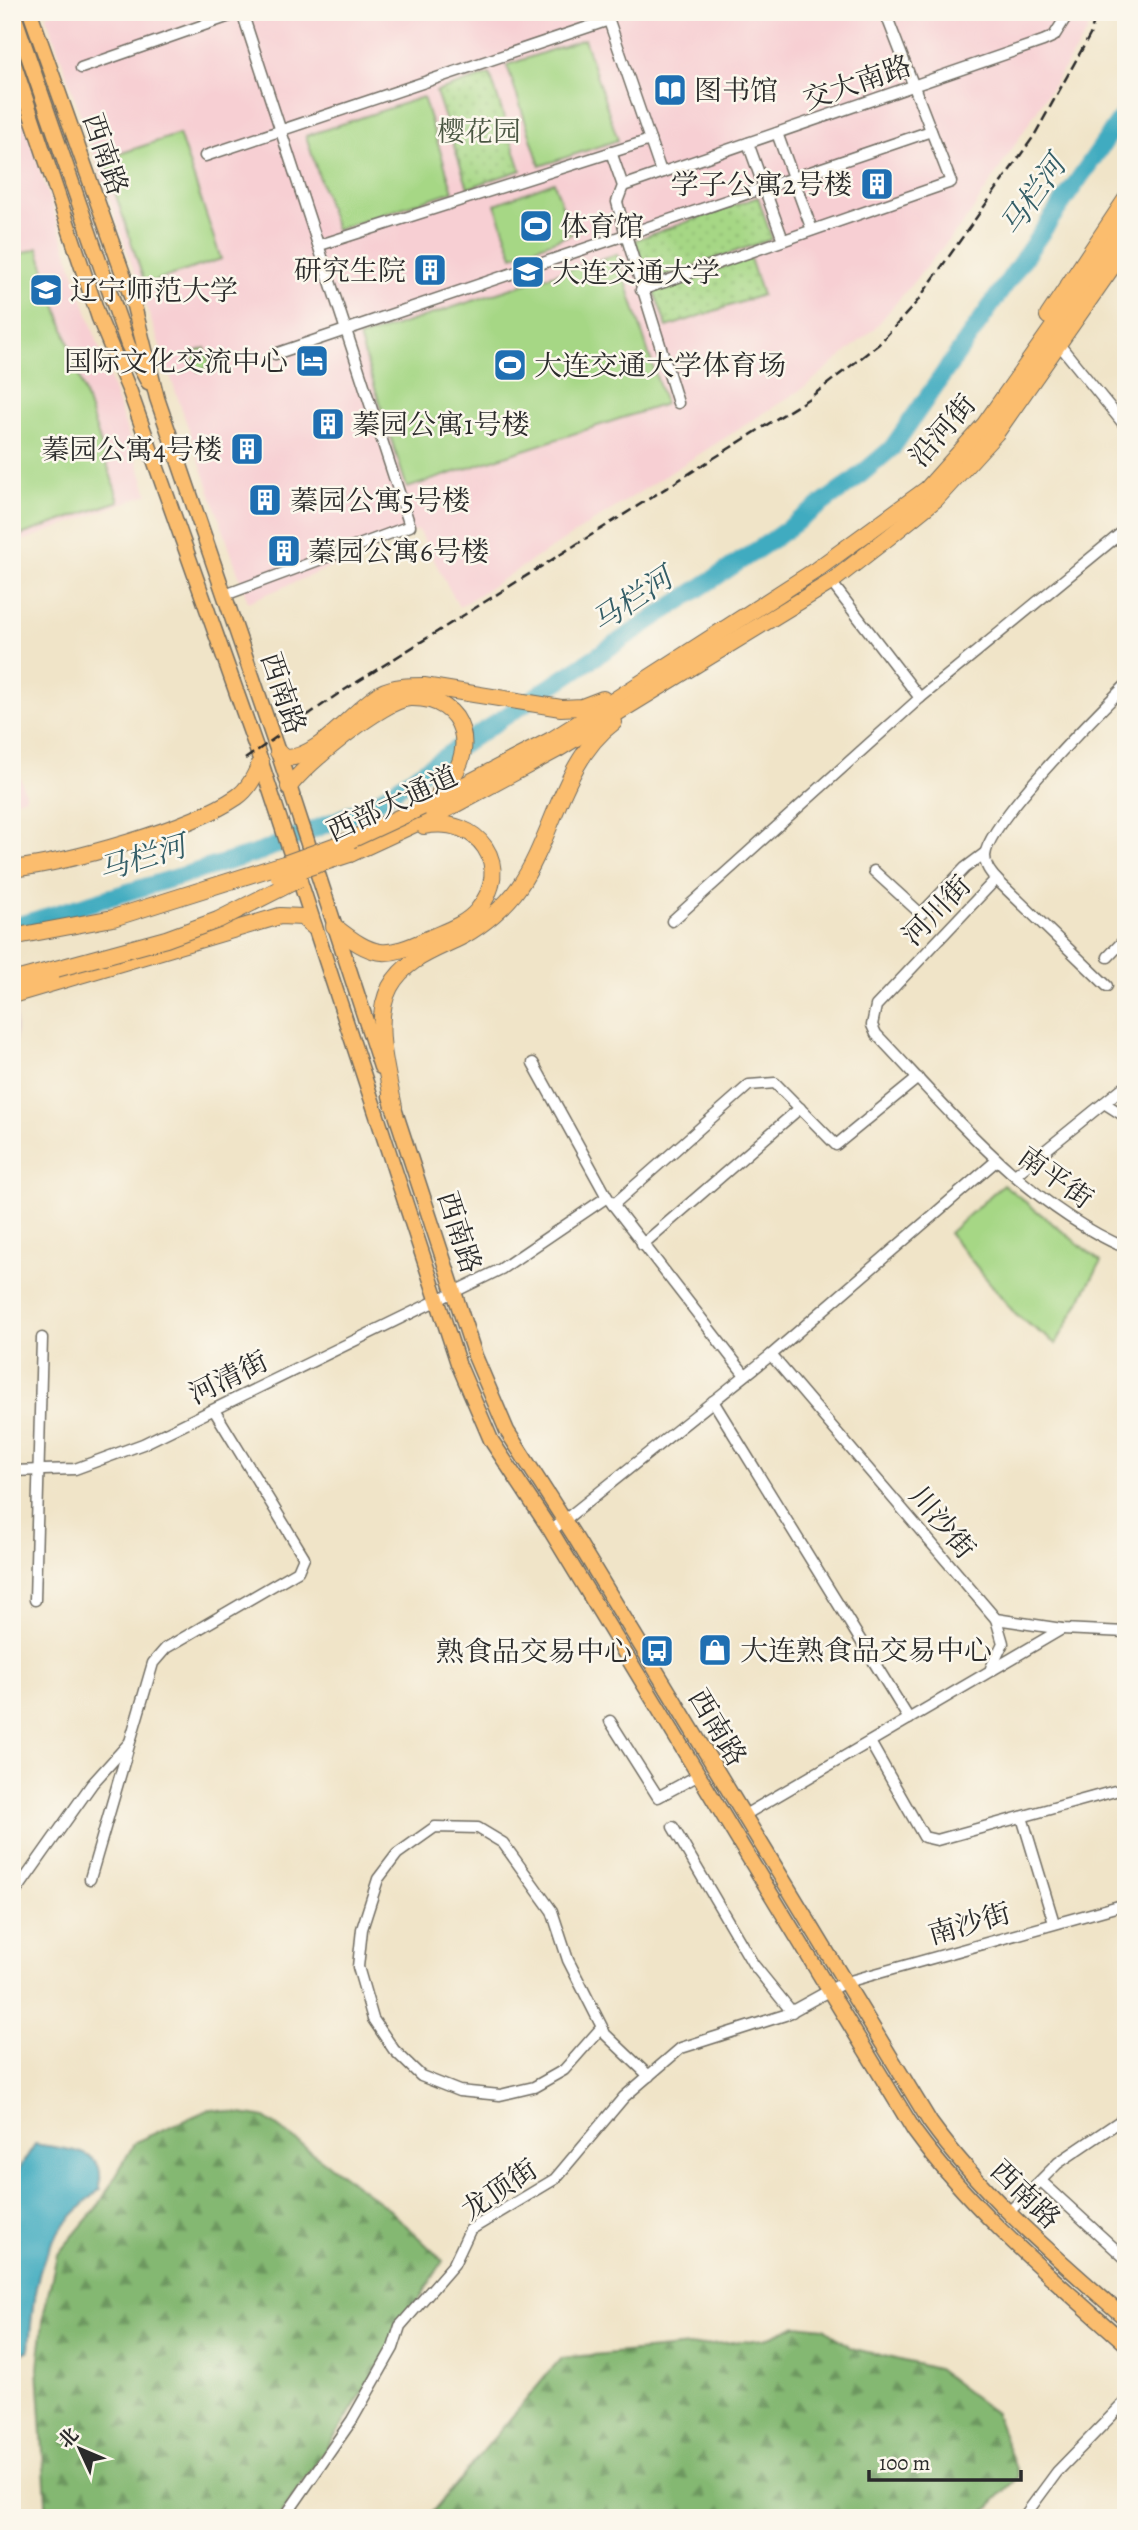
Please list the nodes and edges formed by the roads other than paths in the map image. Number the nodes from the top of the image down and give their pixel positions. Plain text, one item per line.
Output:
1 (13, 12) edge
2 (30, 12) edge
3 (241, 12) edge
4 (885, 12) edge
5 (1069, 12) edge
6 (608, 16) edge
7 (12, 58) edge
8 (81, 68) dead end
9 (913, 88) junction
10 (281, 130) junction
11 (931, 131) junction
12 (777, 133) junction
13 (650, 140) junction
14 (748, 143) junction
15 (611, 152) junction
16 (205, 156) dead end
17 (661, 172) junction
18 (794, 178) junction
19 (623, 186) junction
20 (765, 188) junction
21 (1126, 199) edge
22 (1126, 223) edge
23 (812, 230) junction
24 (625, 235) junction
25 (783, 240) junction
26 (320, 245) junction
27 (1126, 247) edge
28 (1126, 261) edge
29 (641, 290) junction
30 (348, 330) junction
31 (128, 345) junction
32 (1062, 348) junction
33 (275, 355) dead end
34 (157, 398) junction
35 (134, 403) junction
36 (678, 403) dead end
37 (1006, 418) junction
38 (1126, 427) edge
39 (926, 489) junction
40 (1126, 530) edge
41 (831, 582) junction
42 (225, 595) junction
43 (743, 616) joint
44 (759, 624) joint
45 (691, 651) junction
46 (714, 654) junction
47 (1126, 685) edge
48 (920, 698) junction
49 (278, 752) junction
50 (261, 762) junction
51 (290, 790) junction
52 (422, 807) junction
53 (394, 834) junction
54 (985, 853) junction
55 (350, 855) junction
56 (12, 869) edge
57 (874, 871) dead end
58 (996, 879) junction
59 (672, 921) dead end
60 (334, 926) junction
61 (314, 927) junction
62 (12, 937) edge
63 (1126, 938) edge
64 (12, 948) edge
65 (1108, 957) dead end
66 (12, 981) edge
67 (1107, 986) dead end
68 (12, 995) edge
69 (533, 1063) dead end
70 (918, 1078) junction
71 (1126, 1085) edge
72 (1104, 1103) junction
73 (394, 1107) junction
74 (800, 1108) junction
75 (1126, 1117) edge
76 (996, 1161) junction
77 (1015, 1175) junction
78 (610, 1201) junction
79 (642, 1245) junction
80 (1126, 1248) edge
81 (454, 1291) junction
82 (436, 1300) junction
83 (42, 1338) dead end
84 (771, 1355) junction
85 (745, 1375) junction
86 (713, 1401) junction
87 (214, 1410) junction
88 (12, 1471) edge
89 (38, 1472) junction
90 (565, 1520) junction
91 (551, 1531) junction
92 (35, 1600) dead end
93 (996, 1619) junction
94 (1062, 1629) junction
95 (1126, 1632) edge
96 (988, 1672) junction
97 (909, 1719) junction
98 (610, 1721) dead end
99 (131, 1740) junction
100 (870, 1742) junction
101 (697, 1776) junction
102 (1126, 1788) edge
103 (743, 1816) junction
104 (1022, 1817) junction
105 (673, 1827) dead end
106 (90, 1879) dead end
107 (12, 1897) edge
108 (1126, 1904) edge
109 (1054, 1923) junction
110 (843, 1983) junction
111 (828, 1993) junction
112 (792, 2012) junction
113 (602, 2027) junction
114 (649, 2076) junction
115 (1126, 2117) edge
116 (1041, 2180) junction
117 (1008, 2213) junction
118 (1126, 2259) edge
119 (1126, 2319) edge
120 (1126, 2344) edge
121 (1126, 2401) edge
122 (284, 2518) edge
123 (1023, 2518) edge

1 - 31 main road, 西南路
2 - 34 main road, 西南路
3 - 8 street
3 - 10 street
4 - 9 street
5 - 9 street, 交大南路
6 - 10 street
6 - 13 street
7 - 35 main road, 西南路
9 - 11 street
9 - 12 street, 交大南路
10 - 16 street
10 - 26 street
11 - 18 street
11 - 23 street
12 - 14 street, 交大南路
12 - 18 street
13 - 15 street
13 - 17 street
14 - 17 street, 交大南路
14 - 20 street
15 - 19 street
15 - 26 street
17 - 19 street, 交大南路
18 - 20 street
18 - 23 street
19 - 24 street
20 - 24 street
20 - 25 street
21 - 39 highway
22 - 39 highway, 沿河街
23 - 25 street
24 - 29 street
24 - 30 street
25 - 29 street
26 - 30 street
27 - 37 highway, 沿河街
28 - 32 highway
29 - 36 street
30 - 33 street
30 - 42 street
31 - 34 main road
31 - 35 main road
32 - 37 highway
32 - 38 street
34 - 42 main road, 西南路
35 - 50 main road, 西南路
37 - 41 highway, 沿河街
39 - 43 highway, 沿河街
40 - 48 street
41 - 44 highway, 沿河街
41 - 48 street
42 - 49 main road, 西南路
43 - 45 highway, 西部大通道
44 - 46 highway, 西部大通道
45 - 49 highway
45 - 52 highway, 西部大通道
46 - 53 highway, 西部大通道
46 - 73 highway
47 - 54 street, 河川街
48 - 59 street
49 - 51 main road, 西南路
50 - 56 highway
50 - 61 main road, 西南路, bridge
51 - 52 highway
51 - 60 main road, 西南路, bridge
52 - 62 highway, 西部大通道, bridge
53 - 55 highway, 西部大通道
53 - 60 highway
54 - 57 street
54 - 58 street, 河川街
55 - 64 highway, 西部大通道, bridge
55 - 66 highway, bridge
58 - 67 street
58 - 70 street, 河川街
60 - 73 main road, 西南路
61 - 68 highway
61 - 82 main road, 西南路
63 - 65 street
69 - 78 street
70 - 74 street, 河清街
70 - 76 street, 河川街
71 - 72 street
72 - 75 street
72 - 77 street
73 - 81 main road, 西南路
74 - 78 street, 河清街
74 - 79 street
76 - 77 street, 南平街
76 - 84 street
77 - 80 street, 南平街
78 - 79 street
78 - 81 street, 河清街
79 - 85 street
81 - 82 street, 河清街
81 - 90 main road, 西南路
82 - 87 street, 河清街
82 - 91 main road, 西南路
83 - 89 street
84 - 85 street
84 - 93 street, 川沙街
85 - 86 street
86 - 90 street
86 - 97 street
87 - 89 street, 河清街
87 - 99 street
88 - 89 street, 河清街
89 - 92 street
90 - 91 street
90 - 103 main road, 西南路
91 - 101 main road, 西南路
93 - 94 street
93 - 96 street
94 - 95 street
94 - 96 street
96 - 97 street
97 - 100 street
98 - 101 street
99 - 106 street
99 - 107 street
100 - 103 street
100 - 104 street
101 - 111 main road, 西南路
102 - 104 street
103 - 110 main road, 西南路
104 - 109 street
105 - 112 street
108 - 109 street, 南沙街
109 - 110 street, 南沙街
110 - 111 street, 南沙街
110 - 117 main road, 西南路
111 - 112 street, 龙顶街
111 - 120 main road, 西南路
112 - 114 street, 龙顶街
113 - 113 street
113 - 114 street
114 - 122 street, 龙顶街
115 - 116 street
116 - 117 street
116 - 118 street
117 - 119 main road, 西南路
121 - 123 street

